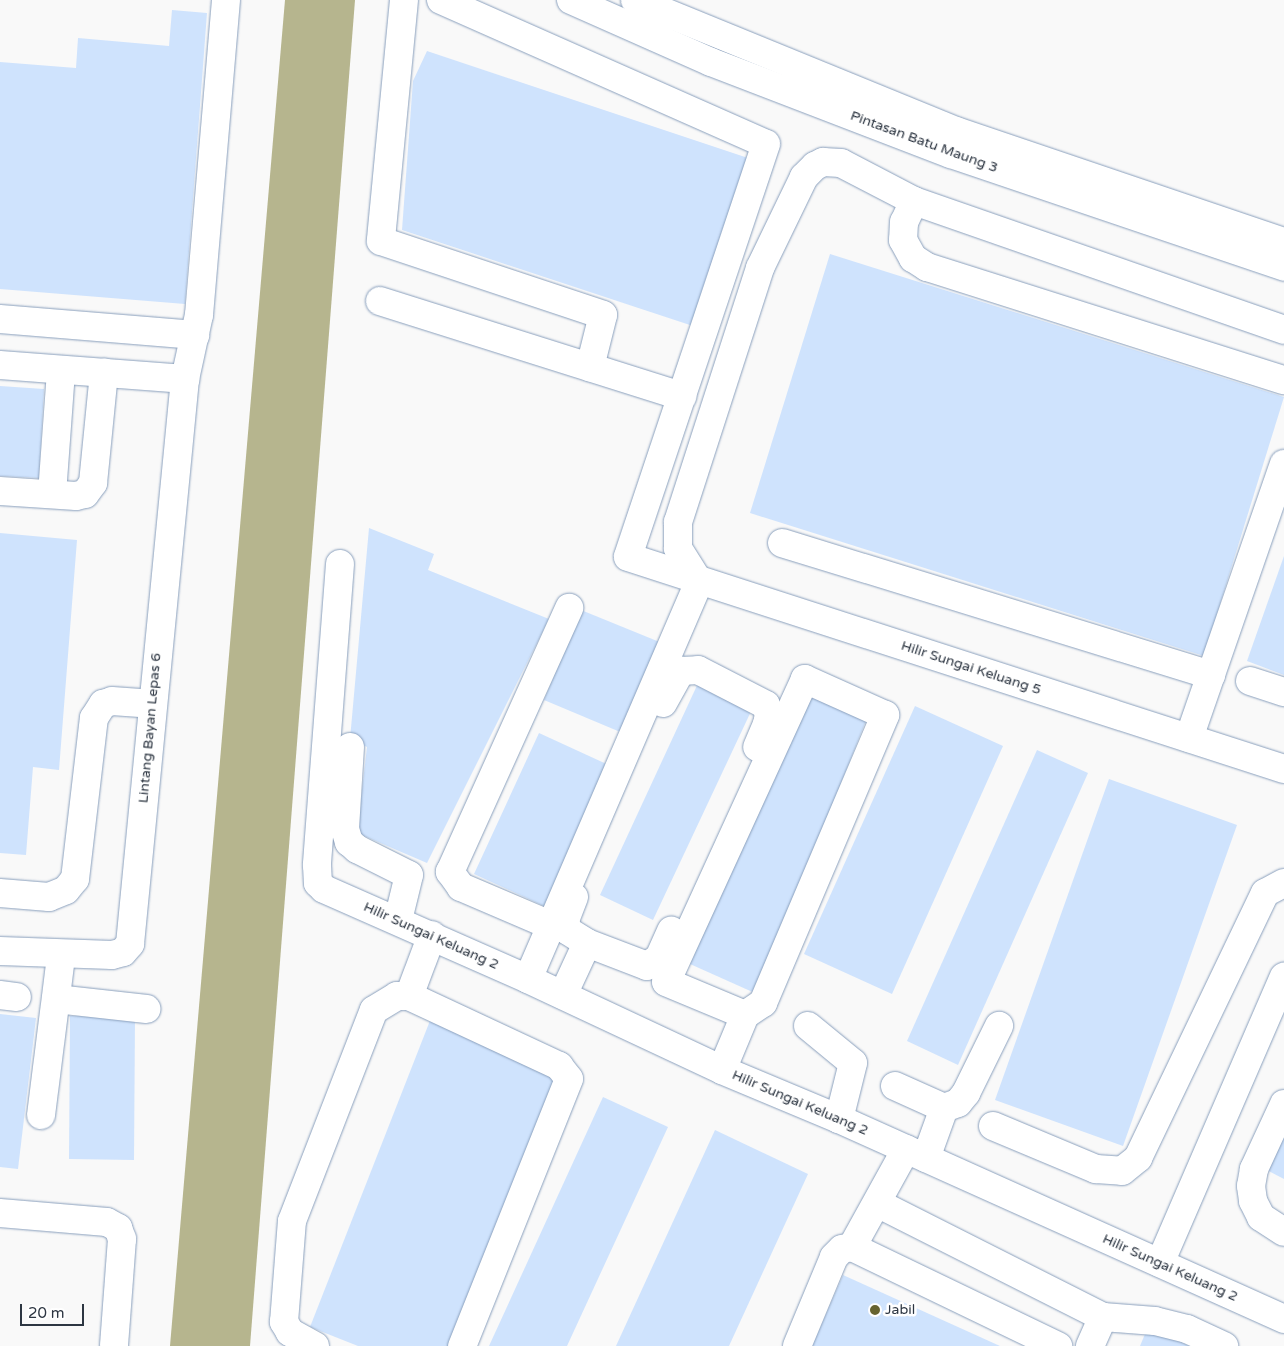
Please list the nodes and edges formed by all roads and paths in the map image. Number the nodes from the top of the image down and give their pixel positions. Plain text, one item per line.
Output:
1 (226, 0) edge
2 (404, 0) edge
3 (441, 0) edge
4 (571, 0) edge
5 (635, 0) edge
6 (914, 201) junction
7 (1284, 242) edge
8 (1284, 267) edge
9 (380, 300) dead end
10 (0, 319) edge
11 (1284, 330) edge
12 (195, 335) junction
13 (0, 365) edge
14 (590, 367) junction
15 (61, 371) junction
16 (104, 373) junction
17 (185, 379) junction
18 (1284, 380) edge
19 (682, 396) junction
20 (1284, 464) edge
21 (0, 491) edge
22 (52, 494) junction
23 (782, 543) dead end
24 (340, 564) dead end
25 (700, 582) junction
26 (569, 608) dead end
27 (1211, 675) junction
28 (1250, 681) dead end
29 (1284, 692) edge
30 (151, 704) junction
31 (1189, 738) junction
32 (350, 747) dead end
33 (483, 761) dead end
34 (1284, 769) edge
35 (409, 876) junction
36 (1284, 883) edge
37 (0, 892) edge
38 (398, 920) junction
39 (550, 925) junction
40 (432, 936) junction
41 (587, 943) junction
42 (0, 951) edge
43 (61, 956) junction
44 (528, 979) junction
45 (1283, 981) edge
46 (563, 995) junction
47 (409, 996) junction
48 (56, 999) junction
49 (146, 1009) dead end
50 (745, 1015) junction
51 (808, 1026) dead end
52 (999, 1026) dead end
53 (722, 1070) junction
54 (895, 1086) dead end
55 (1284, 1104) edge
56 (944, 1108) junction
57 (41, 1115) dead end
58 (839, 1119) junction
59 (993, 1126) dead end
60 (916, 1153) junction
61 (877, 1203) junction
62 (0, 1213) edge
63 (1284, 1232) edge
64 (852, 1247) junction
65 (1160, 1263) junction
66 (1103, 1317) junction
67 (1284, 1319) edge
68 (114, 1346) edge
69 (315, 1346) edge
70 (462, 1346) edge
71 (797, 1346) edge
72 (1058, 1346) edge
73 (1090, 1346) edge
74 (1224, 1346) edge

1 - 12 street, Lintang Bayan Lepas 6
2 - 14 street
3 - 19 street
4 - 8 street, Pintasan Batu Maung 3
5 - 7 street
6 - 11 street
6 - 18 street
6 - 25 street
9 - 14 street
10 - 12 street
12 - 17 street, Lintang Bayan Lepas 6
13 - 15 street
14 - 19 street
15 - 16 street
15 - 22 street
16 - 17 street
16 - 22 street
17 - 30 street, Lintang Bayan Lepas 6
19 - 25 street, Hilir Sungai Keluang 5
20 - 27 street
21 - 22 street
23 - 27 street
24 - 38 street, Hilir Sungai Keluang 2
25 - 31 street, Hilir Sungai Keluang 5
25 - 39 street
26 - 39 street
27 - 31 street
28 - 29 street
30 - 37 street
30 - 43 street, Lintang Bayan Lepas 6
31 - 34 street, Hilir Sungai Keluang 5
32 - 35 street
33 - 35 street
35 - 38 street
36 - 59 street
38 - 40 street, Hilir Sungai Keluang 2
39 - 44 street
40 - 44 street, Hilir Sungai Keluang 2
40 - 47 street
41 - 41 street
41 - 46 street
42 - 43 street, Lintang Bayan Lepas 6
43 - 48 street
44 - 46 street, Hilir Sungai Keluang 2
45 - 65 street
46 - 53 street, Hilir Sungai Keluang 2
47 - 69 street
47 - 70 street
48 - 49 street
48 - 57 street
50 - 50 street
50 - 53 street
51 - 58 street
52 - 56 street
53 - 58 street, Hilir Sungai Keluang 2
54 - 56 street
55 - 63 street
56 - 60 street
58 - 60 street, Hilir Sungai Keluang 2
60 - 61 street
60 - 65 street, Hilir Sungai Keluang 2
61 - 64 street
61 - 66 street
62 - 68 street
64 - 71 street
64 - 72 street
65 - 67 street, Hilir Sungai Keluang 2
66 - 73 street
66 - 74 street

